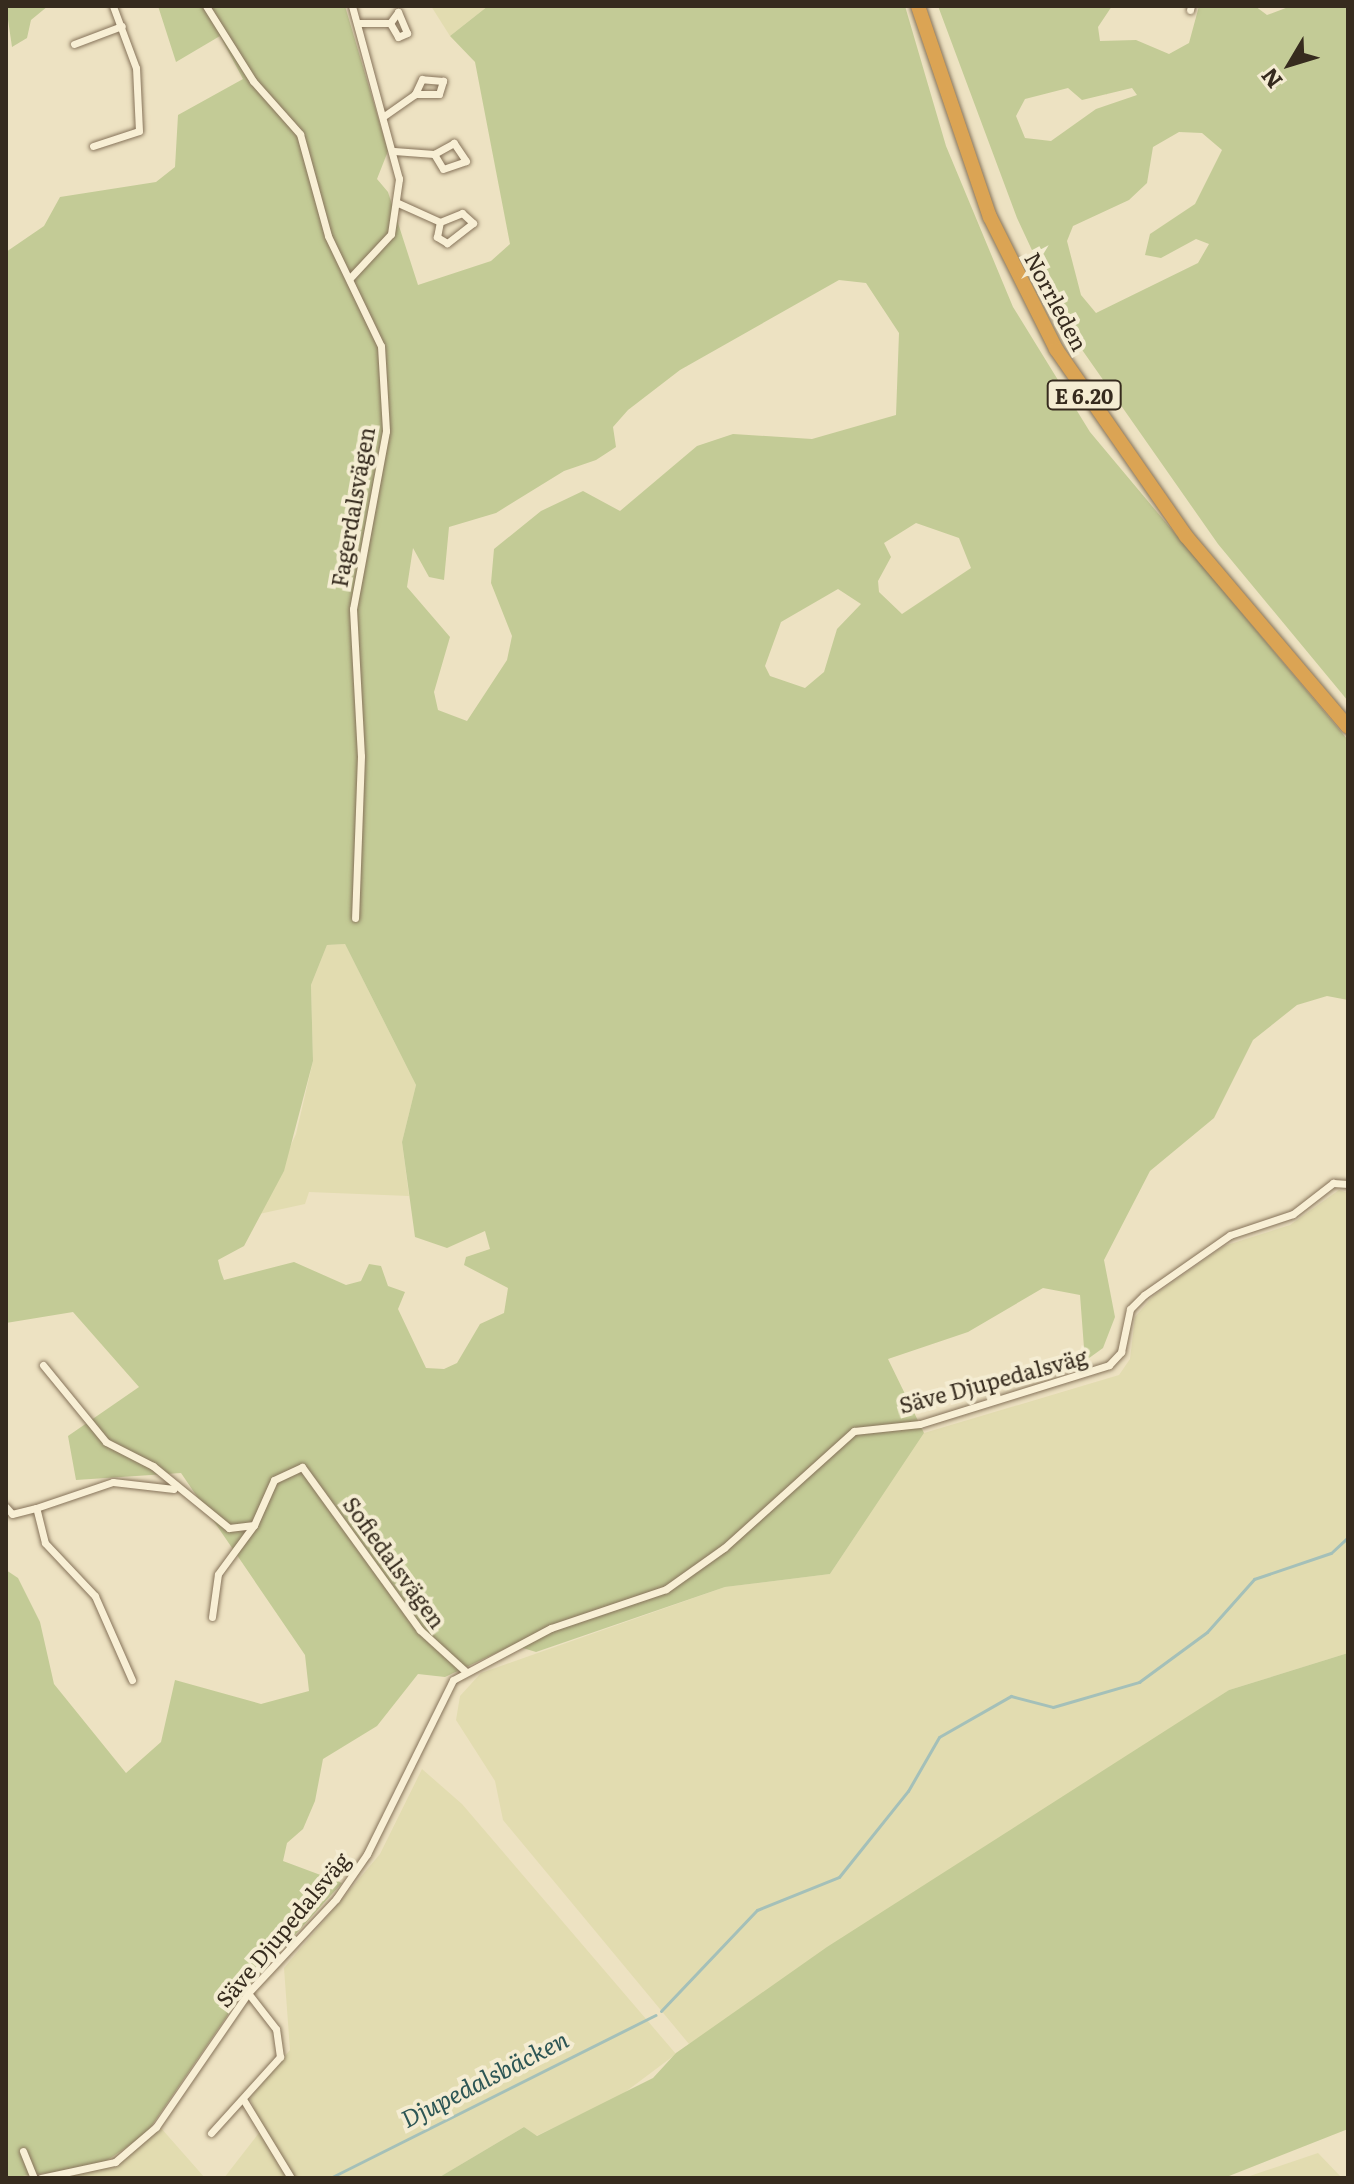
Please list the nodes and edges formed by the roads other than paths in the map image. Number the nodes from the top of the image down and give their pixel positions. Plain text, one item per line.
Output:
1 (113, 6) edge
2 (206, 6) edge
3 (352, 6) edge
4 (918, 6) edge
5 (357, 23) junction
6 (390, 23) dead end
7 (122, 26) junction
8 (74, 44) dead end
9 (415, 94) dead end
10 (384, 116) junction
11 (93, 146) dead end
12 (394, 151) junction
13 (434, 154) junction
14 (398, 203) junction
15 (440, 222) junction
16 (350, 278) junction
17 (1348, 727) edge
18 (355, 918) dead end
19 (1348, 1184) edge
20 (43, 1365) dead end
21 (180, 1491) junction
22 (6, 1507) edge
23 (36, 1508) junction
24 (254, 1525) junction
25 (212, 1617) dead end
26 (465, 1671) junction
27 (132, 1680) dead end
28 (248, 1993) junction
29 (243, 2099) junction
30 (211, 2133) dead end
31 (23, 2151) dead end
32 (34, 2178) edge
33 (41, 2178) edge
34 (291, 2178) edge

1 - 7 street
2 - 16 street, Fagerdalsvägen
3 - 5 street
4 - 17 highway, Norrleden / E 6.20
5 - 6 street
5 - 10 street
7 - 8 street
7 - 11 street
9 - 10 street
10 - 12 street
12 - 13 street
12 - 14 street
13 - 13 street
14 - 15 street
14 - 16 street
15 - 15 street
16 - 18 street, Fagerdalsvägen
19 - 26 street, Säve Djupedalsväg
20 - 21 street
21 - 23 street
21 - 24 street
22 - 23 street
23 - 27 street
24 - 25 street
24 - 26 street, Sofiedalsvägen
26 - 28 street, Säve Djupedalsväg
28 - 29 street
28 - 33 street, Säve Djupedalsväg
29 - 30 street
29 - 34 street
31 - 32 street

